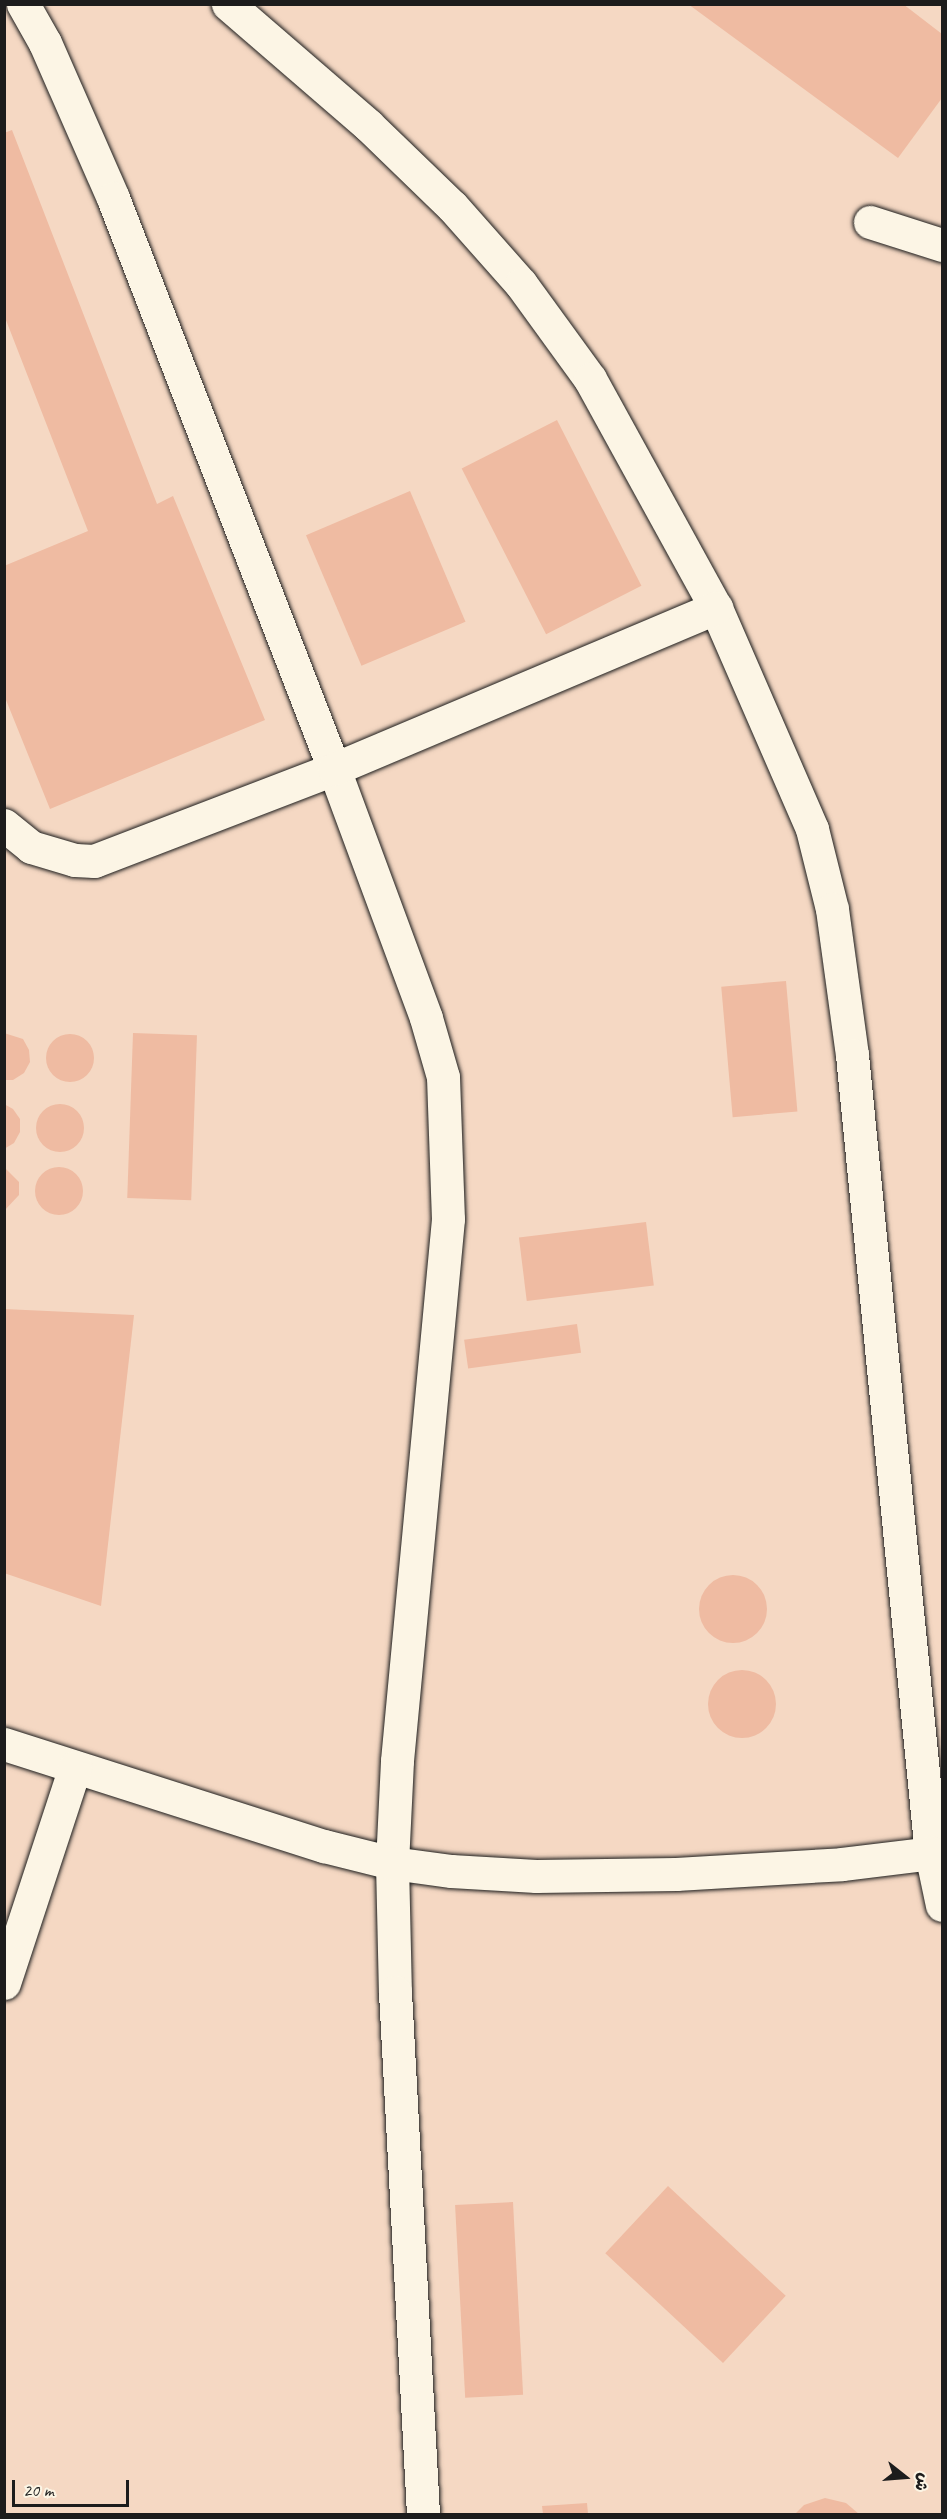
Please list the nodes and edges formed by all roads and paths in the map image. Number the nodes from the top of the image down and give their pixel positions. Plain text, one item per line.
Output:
1 (23, 4) edge
2 (228, 4) edge
3 (870, 222) dead end
4 (942, 245) edge
5 (716, 608) junction
6 (334, 769) junction
7 (4, 825) edge
8 (4, 1744) edge
9 (75, 1767) junction
10 (931, 1853) junction
11 (392, 1863) junction
12 (942, 1905) edge
13 (4, 1983) edge
14 (423, 2514) edge

1 - 6 lane
2 - 5 lane
3 - 4 lane
5 - 6 lane
5 - 10 lane
6 - 7 lane
6 - 11 lane
8 - 9 lane
9 - 11 lane
9 - 13 lane
10 - 11 lane
10 - 12 lane
11 - 14 lane

